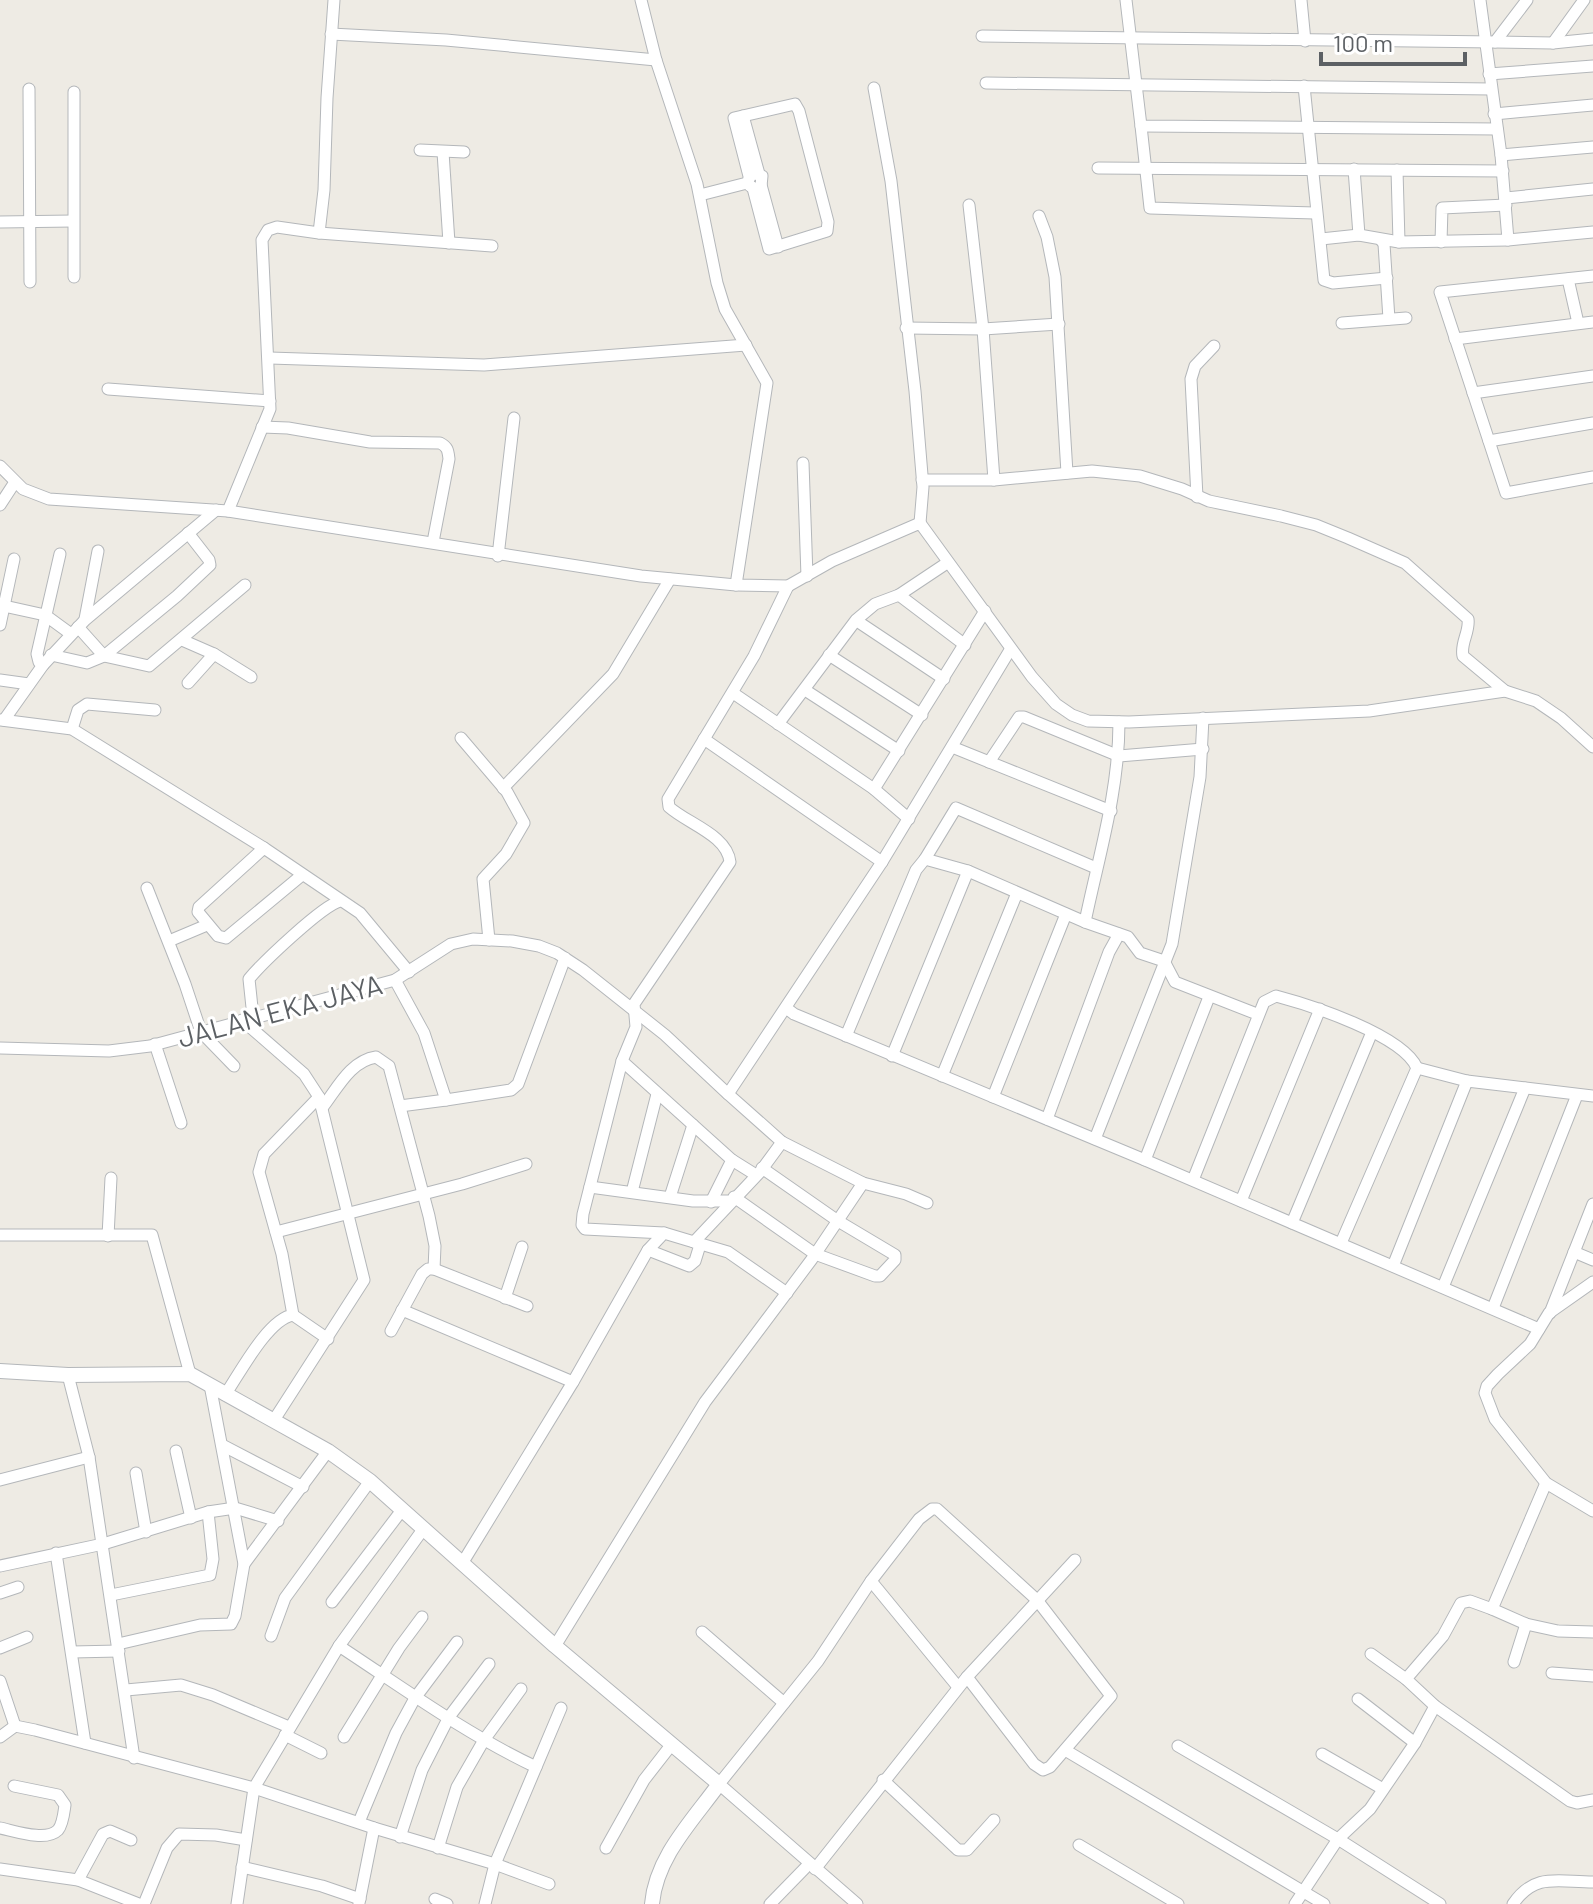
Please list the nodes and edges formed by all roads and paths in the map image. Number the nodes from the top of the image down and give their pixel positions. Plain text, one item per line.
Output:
1 (334, 0) edge
2 (641, 0) edge
3 (1126, 0) edge
4 (1301, 0) edge
5 (1480, 0) edge
6 (1527, 0) edge
7 (1584, 0) edge
8 (331, 34) junction
9 (982, 36) dead end
10 (1130, 39) junction
11 (1593, 39) edge
12 (1305, 41) junction
13 (1490, 42) junction
14 (1553, 43) junction
15 (656, 60) junction
16 (1593, 66) edge
17 (1489, 74) junction
18 (986, 83) dead end
19 (1134, 83) junction
20 (1304, 86) junction
21 (874, 88) dead end
22 (29, 89) dead end
23 (1491, 89) junction
24 (74, 92) dead end
25 (1593, 105) edge
26 (1494, 114) junction
27 (1141, 126) junction
28 (1308, 129) junction
29 (1497, 129) junction
30 (1593, 147) edge
31 (420, 150) dead end
32 (443, 152) junction
33 (464, 152) dead end
34 (1501, 155) junction
35 (1098, 168) dead end
36 (1144, 169) junction
37 (1311, 169) junction
38 (1354, 169) junction
39 (1397, 170) junction
40 (1503, 171) junction
41 (754, 181) junction
42 (1593, 189) edge
43 (700, 195) junction
44 (1506, 202) junction
45 (969, 205) dead end
46 (1315, 213) junction
47 (1039, 216) dead end
48 (29, 221) junction
49 (73, 221) junction
50 (0, 222) edge
51 (1593, 232) edge
52 (319, 233) junction
53 (1359, 235) junction
54 (1321, 239) junction
55 (1381, 240) junction
56 (1508, 240) junction
57 (1399, 242) junction
58 (1441, 242) junction
59 (449, 243) junction
60 (492, 246) dead end
61 (1593, 276) edge
62 (74, 277) dead end
63 (1387, 278) junction
64 (1568, 279) junction
65 (30, 282) dead end
66 (1406, 318) dead end
67 (1389, 319) junction
68 (1593, 322) edge
69 (1342, 323) dead end
70 (1578, 323) junction
71 (1059, 324) junction
72 (906, 328) junction
73 (983, 329) junction
74 (1455, 339) junction
75 (746, 345) junction
76 (1214, 346) dead end
77 (270, 358) junction
78 (1593, 376) edge
79 (108, 389) dead end
80 (1473, 393) junction
81 (270, 401) junction
82 (514, 418) dead end
83 (1593, 423) edge
84 (262, 427) junction
85 (1489, 441) junction
86 (803, 463) dead end
87 (0, 466) edge
88 (1067, 473) junction
89 (1593, 477) edge
90 (922, 480) junction
91 (994, 480) junction
92 (15, 482) junction
93 (1197, 497) junction
94 (0, 505) edge
95 (222, 511) junction
96 (920, 523) junction
97 (188, 533) junction
98 (433, 542) junction
99 (98, 551) dead end
100 (60, 554) dead end
101 (498, 556) junction
102 (14, 559) dead end
103 (947, 563) junction
104 (807, 576) junction
105 (670, 579) junction
106 (245, 585) dead end
107 (736, 585) junction
108 (788, 586) junction
109 (899, 595) junction
110 (2, 605) edge
111 (985, 611) junction
112 (45, 615) junction
113 (857, 621) junction
114 (0, 625) edge
115 (78, 627) junction
116 (182, 640) junction
117 (965, 645) junction
118 (1010, 650) junction
119 (214, 654) junction
120 (829, 655) junction
121 (104, 656) junction
122 (47, 660) junction
123 (251, 677) dead end
124 (944, 679) junction
125 (0, 680) edge
126 (188, 683) dead end
127 (29, 684) junction
128 (805, 690) junction
129 (1505, 691) junction
130 (733, 693) junction
131 (155, 710) dead end
132 (922, 715) junction
133 (1203, 718) junction
134 (2, 720) edge
135 (1119, 722) junction
136 (778, 724) junction
137 (72, 729) junction
138 (461, 738) dead end
139 (704, 739) junction
140 (952, 747) junction
141 (1593, 747) edge
142 (1203, 749) junction
143 (899, 751) junction
144 (1119, 756) junction
145 (989, 762) junction
146 (503, 788) junction
147 (874, 789) junction
148 (1111, 811) junction
149 (909, 819) junction
150 (264, 848) junction
151 (925, 859) junction
152 (882, 862) junction
153 (1096, 868) junction
154 (968, 871) junction
155 (302, 875) junction
156 (147, 888) dead end
157 (1017, 893) junction
158 (340, 901) junction
159 (1066, 914) junction
160 (1085, 922) junction
161 (207, 925) junction
162 (1119, 934) junction
163 (489, 940) junction
164 (169, 941) junction
165 (565, 958) junction
166 (1166, 965) junction
167 (409, 972) junction
168 (395, 980) junction
169 (1209, 997) junction
170 (786, 1008) junction
171 (633, 1009) junction
172 (1320, 1009) junction
173 (1257, 1014) junction
174 (248, 1018) junction
175 (201, 1032) junction
176 (1372, 1032) junction
177 (846, 1036) junction
178 (155, 1044) junction
179 (0, 1048) edge
180 (892, 1056) junction
181 (622, 1061) junction
182 (234, 1066) dead end
183 (1417, 1068) junction
184 (942, 1076) junction
185 (1467, 1081) junction
186 (1525, 1088) junction
187 (657, 1094) junction
188 (728, 1094) junction
189 (1577, 1095) junction
190 (1593, 1096) edge
191 (993, 1097) junction
192 (446, 1100) junction
193 (321, 1102) junction
194 (400, 1106) junction
195 (1047, 1119) junction
196 (181, 1123) dead end
197 (693, 1125) junction
198 (1095, 1139) junction
199 (782, 1142) junction
200 (732, 1160) junction
201 (1145, 1160) junction
202 (526, 1164) dead end
203 (759, 1172) junction
204 (111, 1178) dead end
205 (1193, 1180) junction
206 (863, 1183) junction
207 (590, 1187) junction
208 (632, 1192) junction
209 (423, 1194) junction
210 (670, 1197) junction
211 (732, 1199) junction
212 (1241, 1201) junction
213 (711, 1202) junction
214 (927, 1203) dead end
215 (1593, 1204) edge
216 (347, 1215) junction
217 (838, 1221) junction
218 (1292, 1223) junction
219 (276, 1232) junction
220 (664, 1233) junction
221 (0, 1235) edge
222 (108, 1236) junction
223 (1341, 1243) junction
224 (697, 1244) junction
225 (522, 1247) dead end
226 (648, 1250) junction
227 (1574, 1252) junction
228 (815, 1254) junction
229 (1593, 1260) edge
230 (1393, 1266) junction
231 (434, 1269) junction
232 (1593, 1282) edge
233 (1443, 1287) junction
234 (787, 1293) junction
235 (505, 1298) junction
236 (527, 1306) dead end
237 (1493, 1308) junction
238 (402, 1310) junction
239 (1549, 1313) junction
240 (293, 1315) junction
241 (1539, 1329) junction
242 (391, 1331) dead end
243 (328, 1339) junction
244 (0, 1371) edge
245 (190, 1374) junction
246 (68, 1375) junction
247 (573, 1382) junction
248 (210, 1385) junction
249 (225, 1395) junction
250 (274, 1420) junction
251 (222, 1445) junction
252 (176, 1451) dead end
253 (328, 1451) junction
254 (89, 1457) junction
255 (136, 1473) dead end
256 (0, 1480) edge
257 (370, 1481) junction
258 (1546, 1483) junction
259 (303, 1487) junction
260 (235, 1508) junction
261 (402, 1510) junction
262 (1593, 1511) edge
263 (208, 1512) junction
264 (191, 1518) junction
265 (278, 1521) junction
266 (424, 1528) junction
267 (146, 1532) junction
268 (103, 1544) junction
269 (56, 1553) junction
270 (1075, 1560) dead end
271 (463, 1562) junction
272 (244, 1564) junction
273 (0, 1566) edge
274 (871, 1581) junction
275 (18, 1587) dead end
276 (0, 1593) edge
277 (111, 1595) junction
278 (1037, 1600) junction
279 (332, 1602) dead end
280 (1492, 1609) junction
281 (422, 1617) dead end
282 (1526, 1624) junction
283 (702, 1632) dead end
284 (1593, 1632) edge
285 (271, 1636) dead end
286 (27, 1637) dead end
287 (457, 1642) dead end
288 (339, 1646) junction
289 (555, 1646) junction
290 (118, 1647) junction
291 (0, 1648) edge
292 (72, 1652) junction
293 (1371, 1654) dead end
294 (1514, 1662) dead end
295 (489, 1664) dead end
296 (1552, 1673) dead end
297 (383, 1674) junction
298 (1593, 1676) edge
299 (967, 1677) junction
300 (1406, 1679) junction
301 (0, 1681) edge
302 (958, 1687) junction
303 (521, 1689) dead end
304 (126, 1690) junction
305 (415, 1698) junction
306 (1358, 1699) dead end
307 (784, 1703) junction
308 (1435, 1706) junction
309 (561, 1708) dead end
310 (449, 1717) junction
311 (15, 1726) junction
312 (287, 1731) junction
313 (0, 1737) edge
314 (344, 1737) dead end
315 (484, 1740) junction
316 (85, 1743) junction
317 (1415, 1743) junction
318 (672, 1744) junction
319 (1178, 1746) dead end
320 (1065, 1750) junction
321 (321, 1753) dead end
322 (1322, 1754) dead end
323 (134, 1758) junction
324 (536, 1767) junction
325 (883, 1780) junction
326 (719, 1784) junction
327 (14, 1786) dead end
328 (254, 1788) junction
329 (1383, 1789) junction
330 (1593, 1800) edge
331 (994, 1820) dead end
332 (359, 1822) junction
333 (0, 1828) edge
334 (374, 1828) junction
335 (400, 1837) junction
336 (1338, 1839) junction
337 (131, 1840) dead end
338 (246, 1840) junction
339 (1079, 1845) dead end
340 (438, 1848) junction
341 (606, 1848) dead end
342 (495, 1864) junction
343 (812, 1866) junction
344 (242, 1867) junction
345 (0, 1869) edge
346 (78, 1880) junction
347 (1593, 1882) edge
348 (549, 1884) dead end
349 (1301, 1892) junction
350 (435, 1899) dead end
351 (122, 1901) edge
352 (360, 1902) edge
353 (141, 1904) edge
354 (237, 1904) edge
355 (447, 1904) edge
356 (485, 1904) edge
357 (652, 1904) edge
358 (770, 1904) edge
359 (857, 1904) edge
360 (1178, 1904) edge
361 (1295, 1904) edge
362 (1324, 1904) edge
363 (1440, 1904) edge
364 (1513, 1904) edge

1 - 8 street
2 - 15 street
3 - 10 street
4 - 12 street
5 - 13 street
6 - 13 street
7 - 14 street
8 - 15 street
8 - 52 street
9 - 10 street
10 - 12 street
10 - 19 street
11 - 14 street
12 - 13 street
13 - 14 street
13 - 17 street
15 - 43 street
16 - 17 street
17 - 23 street
18 - 19 street
19 - 20 street
19 - 27 street
20 - 23 street
20 - 28 street
21 - 72 street
22 - 48 street
23 - 26 street
24 - 49 street
25 - 26 street
26 - 29 street
27 - 28 street
27 - 36 street
28 - 29 street
28 - 37 street
29 - 34 street
30 - 34 street
31 - 32 street
32 - 33 street
32 - 59 street
34 - 40 street
35 - 36 street
36 - 37 street
36 - 46 street
37 - 38 street
37 - 46 street
38 - 39 street
38 - 53 street
39 - 40 street
39 - 57 street
40 - 44 street
41 - 41 street
41 - 43 street
42 - 44 street
43 - 75 street
44 - 56 street
44 - 58 street
45 - 73 street
46 - 54 street
47 - 71 street
48 - 49 street
48 - 50 street
48 - 65 street
49 - 62 street
51 - 56 street
52 - 59 street
52 - 77 street
53 - 54 street
53 - 55 street
54 - 63 street
55 - 57 street
55 - 63 street
56 - 58 street
57 - 58 street
59 - 60 street
61 - 64 street
63 - 67 street
64 - 70 street
64 - 74 street
66 - 67 street
67 - 69 street
68 - 70 street
70 - 74 street
71 - 73 street
71 - 88 street
72 - 73 street
72 - 90 street
73 - 91 street
74 - 80 street
75 - 77 street
75 - 107 street
76 - 93 street
77 - 81 street
78 - 80 street
79 - 81 street
80 - 85 street
81 - 84 street
82 - 101 street
83 - 85 street
84 - 95 street
84 - 98 street
85 - 89 street
86 - 104 street
87 - 92 street
88 - 91 street
88 - 93 street
90 - 91 street
90 - 96 street
92 - 94 street
92 - 95 street
93 - 129 street
95 - 97 street
95 - 98 street
96 - 103 street
96 - 104 street
97 - 115 street
97 - 121 street
98 - 101 street
99 - 115 street
100 - 112 street
101 - 105 street
102 - 110 street
103 - 109 street
103 - 111 street
104 - 108 street
105 - 107 street
105 - 146 street
106 - 116 street
107 - 108 street
108 - 130 street
109 - 113 street
109 - 117 street
110 - 112 street
110 - 114 street
111 - 117 street
111 - 118 street
112 - 115 street
112 - 122 street
113 - 120 street
113 - 124 street
115 - 121 street
115 - 122 street
116 - 119 street
116 - 121 street
117 - 124 street
118 - 135 street
118 - 140 street
119 - 123 street
119 - 126 street
120 - 128 street
120 - 132 street
121 - 122 street
122 - 127 street
124 - 132 street
125 - 127 street
127 - 134 street
128 - 136 street
128 - 143 street
129 - 133 street
129 - 141 street
130 - 136 street
130 - 139 street
131 - 137 street
132 - 143 street
133 - 135 street
133 - 142 street
134 - 137 street
135 - 144 street
136 - 147 street
137 - 150 street
138 - 146 street
139 - 152 street
139 - 171 street
140 - 145 street
140 - 149 street
142 - 144 street
142 - 166 street
143 - 147 street
144 - 145 street
144 - 148 street
145 - 148 street
146 - 163 street
147 - 149 street
148 - 153 street
149 - 152 street
150 - 155 street
150 - 161 street
151 - 153 street
151 - 154 street
151 - 177 street
152 - 170 street
153 - 160 street
154 - 157 street
154 - 180 street
155 - 158 street
155 - 161 street
156 - 164 street
157 - 159 street
157 - 184 street
158 - 167 street
158 - 174 street
159 - 160 street
159 - 191 street
160 - 162 street
161 - 164 street
162 - 166 street
162 - 195 street
163 - 165 street, JALAN EKA JAYA
163 - 167 street, JALAN EKA JAYA
164 - 175 street
165 - 171 street, JALAN EKA JAYA
165 - 192 street
166 - 169 street
166 - 198 street
167 - 168 street, JALAN EKA JAYA
168 - 174 street, JALAN EKA JAYA
168 - 192 street
169 - 173 street
169 - 201 street
170 - 177 street
170 - 188 street
171 - 181 street
171 - 188 street, JALAN EKA JAYA
172 - 173 street
172 - 176 street
172 - 212 street
173 - 205 street
174 - 175 street, JALAN EKA JAYA
174 - 193 street
175 - 178 street, JALAN EKA JAYA
175 - 182 street
176 - 183 street
176 - 218 street
177 - 180 street
178 - 179 street, JALAN EKA JAYA
178 - 196 street
180 - 184 street
181 - 187 street
181 - 207 street
183 - 185 street
183 - 223 street
184 - 191 street
185 - 186 street
185 - 230 street
186 - 189 street
186 - 233 street
187 - 197 street
187 - 208 street
188 - 199 street, JALAN EKA JAYA
189 - 190 street
189 - 237 street
191 - 195 street
192 - 194 street
193 - 194 street
193 - 216 street
193 - 219 street
194 - 209 street
195 - 198 street
197 - 200 street
197 - 210 street
198 - 201 street
199 - 203 street
199 - 206 street, JALAN EKA JAYA
200 - 203 street
200 - 213 street
201 - 205 street
202 - 209 street
203 - 211 street
203 - 217 street
204 - 222 street
205 - 212 street
206 - 214 street, JALAN EKA JAYA
206 - 217 street
207 - 208 street
207 - 220 street
208 - 210 street
209 - 216 street
209 - 231 street
210 - 213 street
211 - 213 street
211 - 224 street
211 - 228 street
212 - 218 street
215 - 227 street
216 - 219 street
216 - 243 street
217 - 228 street
217 - 228 street
218 - 223 street
219 - 240 street
220 - 224 street
220 - 226 street
221 - 222 street
222 - 245 street
223 - 230 street
224 - 226 street
224 - 234 street
225 - 235 street
226 - 247 street
227 - 229 street
227 - 239 street
228 - 234 street
230 - 233 street
231 - 235 street
231 - 238 street
232 - 239 street
233 - 237 street
234 - 289 street
235 - 236 street
237 - 241 street
238 - 242 street
238 - 247 street
239 - 241 street
240 - 243 street
240 - 249 street
241 - 258 street
243 - 250 street
244 - 246 street
245 - 246 street
245 - 248 street
246 - 254 street
247 - 271 street
248 - 249 street
248 - 251 street
249 - 250 street
250 - 253 street
251 - 259 street
251 - 260 street
252 - 264 street
253 - 257 street
253 - 259 street
254 - 256 street
254 - 268 street
255 - 267 street
257 - 261 street
257 - 285 street
258 - 262 street
258 - 280 street
259 - 265 street
260 - 263 street
260 - 265 street
260 - 272 street
261 - 266 street
261 - 279 street
263 - 264 street
263 - 277 street
264 - 267 street
265 - 272 street
266 - 271 street
266 - 288 street
267 - 268 street
268 - 269 street
268 - 277 street
269 - 273 street
269 - 292 street
270 - 278 street
271 - 289 street
272 - 290 street
274 - 278 street
274 - 302 street
274 - 307 street
275 - 276 street
277 - 290 street
278 - 299 street
278 - 320 street
280 - 282 street
280 - 300 street
281 - 297 street
282 - 284 street
282 - 294 street
283 - 307 street
286 - 291 street
287 - 305 street
288 - 297 street
288 - 312 street
289 - 318 street
290 - 292 street
290 - 304 street
292 - 316 street
293 - 300 street
295 - 310 street
296 - 298 street
297 - 305 street
297 - 314 street
299 - 302 street
299 - 320 street
300 - 308 street
301 - 311 street
302 - 325 street
303 - 315 street
304 - 312 street
304 - 323 street
305 - 310 street
305 - 332 street
306 - 317 street
307 - 326 street
308 - 317 street
308 - 330 street
309 - 324 street
310 - 315 street
310 - 335 street
311 - 313 street
311 - 316 street
312 - 321 street
312 - 328 street
315 - 324 street
315 - 340 street
316 - 323 street
317 - 329 street
318 - 326 street
318 - 341 street
319 - 336 street
320 - 349 street
322 - 329 street
323 - 328 street
324 - 342 street
325 - 331 street
325 - 343 street
326 - 343 street
326 - 357 street
327 - 333 street
328 - 332 street
328 - 338 street
329 - 336 street
332 - 334 street
334 - 335 street
334 - 352 street
335 - 340 street
336 - 349 street
336 - 363 street
337 - 346 street
338 - 344 street
338 - 353 street
339 - 360 street
340 - 342 street
342 - 348 street
342 - 356 street
343 - 358 street
343 - 359 street
344 - 352 street
344 - 354 street
345 - 346 street
346 - 351 street
347 - 364 street
349 - 361 street
349 - 362 street
350 - 355 street
351 - 353 street

